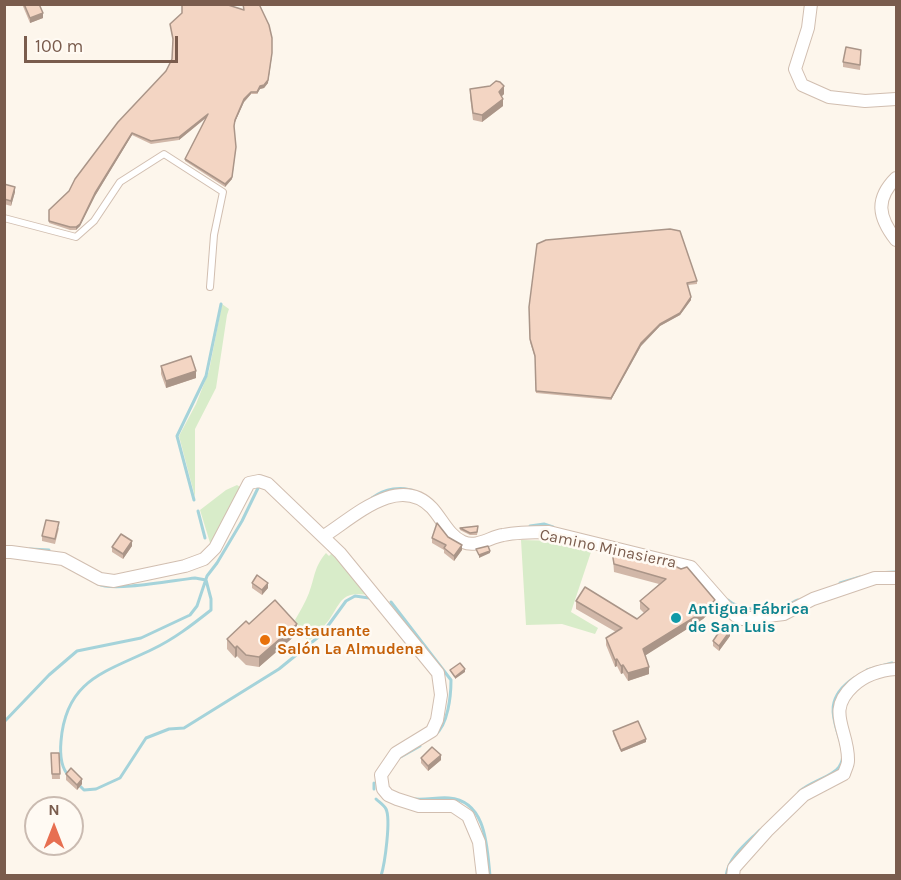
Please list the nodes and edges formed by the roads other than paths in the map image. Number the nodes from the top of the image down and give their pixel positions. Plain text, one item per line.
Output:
1 (811, 4) edge
2 (897, 99) edge
3 (897, 178) edge
4 (4, 218) edge
5 (897, 240) edge
6 (210, 287) dead end
7 (324, 536) junction
8 (4, 552) edge
9 (897, 578) edge
10 (897, 669) edge
11 (483, 876) edge
12 (733, 876) edge

1 - 2 street
3 - 5 street
4 - 6 lane
7 - 8 street
7 - 9 street, Camino Minasierra
7 - 11 street
10 - 12 street

